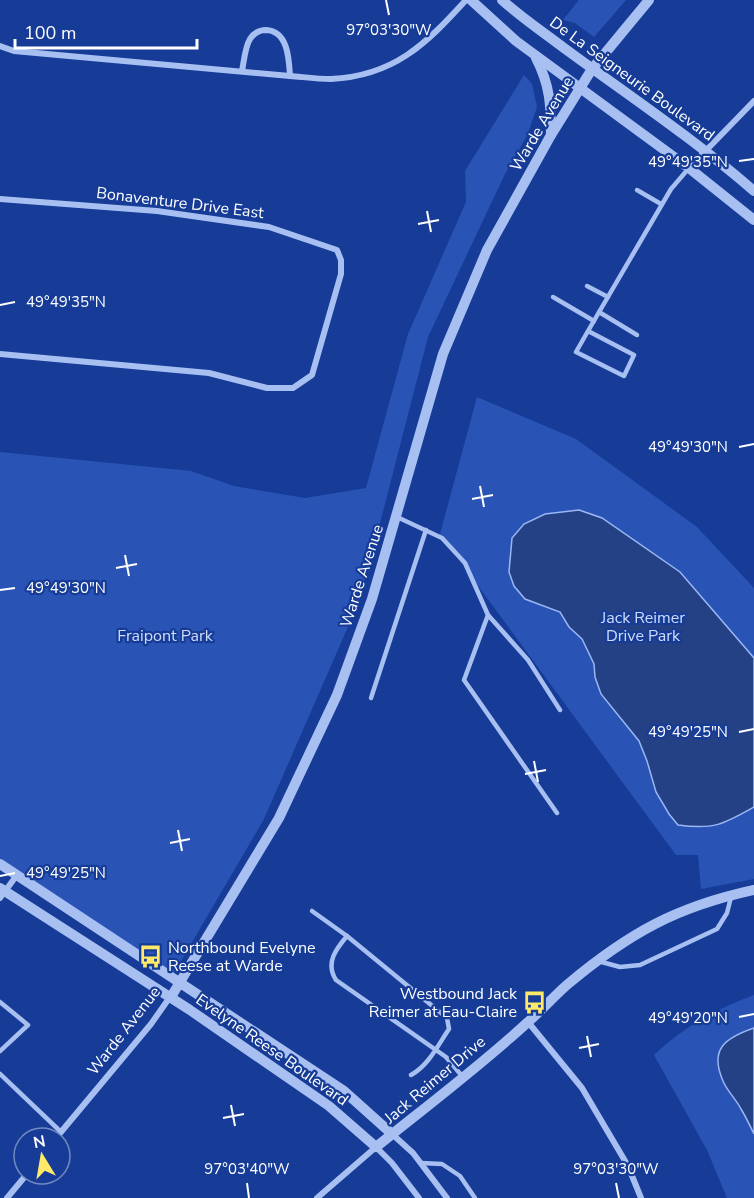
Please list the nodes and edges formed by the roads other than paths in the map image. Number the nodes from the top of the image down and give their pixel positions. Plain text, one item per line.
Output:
1 (466, 0) edge
2 (471, 0) edge
3 (502, 0) edge
4 (650, 0) edge
5 (0, 46) edge
6 (535, 55) junction
7 (592, 69) junction
8 (242, 71) junction
9 (290, 76) junction
10 (580, 88) junction
11 (754, 101) edge
12 (551, 135) junction
13 (706, 151) junction
14 (688, 168) junction
15 (637, 190) dead end
16 (754, 191) edge
17 (0, 199) edge
18 (662, 204) junction
19 (754, 220) edge
20 (587, 286) dead end
21 (553, 297) dead end
22 (608, 297) junction
23 (599, 312) junction
24 (594, 321) junction
25 (588, 331) junction
26 (637, 335) dead end
27 (0, 354) edge
28 (397, 517) junction
29 (426, 530) junction
30 (488, 615) junction
31 (371, 698) dead end
32 (560, 710) dead end
33 (557, 813) dead end
34 (0, 864) edge
35 (17, 875) junction
36 (754, 890) edge
37 (2, 893) edge
38 (732, 895) junction
39 (312, 910) dead end
40 (347, 936) junction
41 (597, 961) junction
42 (179, 983) junction
43 (171, 997) junction
44 (0, 1002) edge
45 (528, 1022) junction
46 (436, 1050) junction
47 (0, 1051) edge
48 (0, 1074) edge
49 (411, 1074) dead end
50 (462, 1076) junction
51 (55, 1126) edge
52 (66, 1126) edge
53 (392, 1134) junction
54 (376, 1148) junction
55 (421, 1163) junction
56 (17, 1186) edge
57 (7, 1198) edge
58 (318, 1198) edge
59 (419, 1198) edge
60 (447, 1198) edge
61 (475, 1198) edge
62 (641, 1198) edge

1 - 9 street
2 - 6 street
3 - 7 street, De La Seigneurie Boulevard
4 - 7 street, Warde Avenue
5 - 8 street
6 - 10 street
6 - 12 street
7 - 10 street, Warde Avenue
7 - 13 street, De La Seigneurie Boulevard
8 - 9 street
8 - 9 street
10 - 12 street, Warde Avenue
10 - 14 street
11 - 13 street
12 - 28 street, Warde Avenue
13 - 14 street
13 - 16 street, De La Seigneurie Boulevard
14 - 18 lane
14 - 19 street
15 - 18 lane
17 - 27 street, Bonaventure Drive East
18 - 22 lane
20 - 22 lane
21 - 24 lane
22 - 23 lane
23 - 24 lane
23 - 26 lane
24 - 25 lane
25 - 25 lane
28 - 29 lane
28 - 42 street, Warde Avenue
29 - 30 lane
29 - 31 lane
30 - 32 lane
30 - 33 lane
34 - 35 street, Evelyne Reese Boulevard
35 - 37 street
35 - 42 street, Evelyne Reese Boulevard
36 - 38 street, Jack Reimer Drive
37 - 43 street, Evelyne Reese Boulevard
38 - 41 street, Jack Reimer Drive
38 - 41 lane
39 - 40 lane
40 - 46 lane
40 - 46 lane
41 - 45 street, Jack Reimer Drive
42 - 43 street, Warde Avenue
42 - 53 street, Evelyne Reese Boulevard
43 - 52 street, Warde Avenue
43 - 54 street, Evelyne Reese Boulevard
44 - 47 lane
45 - 50 street, Jack Reimer Drive
45 - 62 street
46 - 49 lane
46 - 50 lane
48 - 51 lane
50 - 53 street, Jack Reimer Drive
53 - 54 street, Jack Reimer Drive
53 - 55 street, Evelyne Reese Boulevard
54 - 58 street, Jack Reimer Drive
54 - 59 street, Evelyne Reese Boulevard
55 - 60 street, Evelyne Reese Boulevard
55 - 61 lane
56 - 57 street

